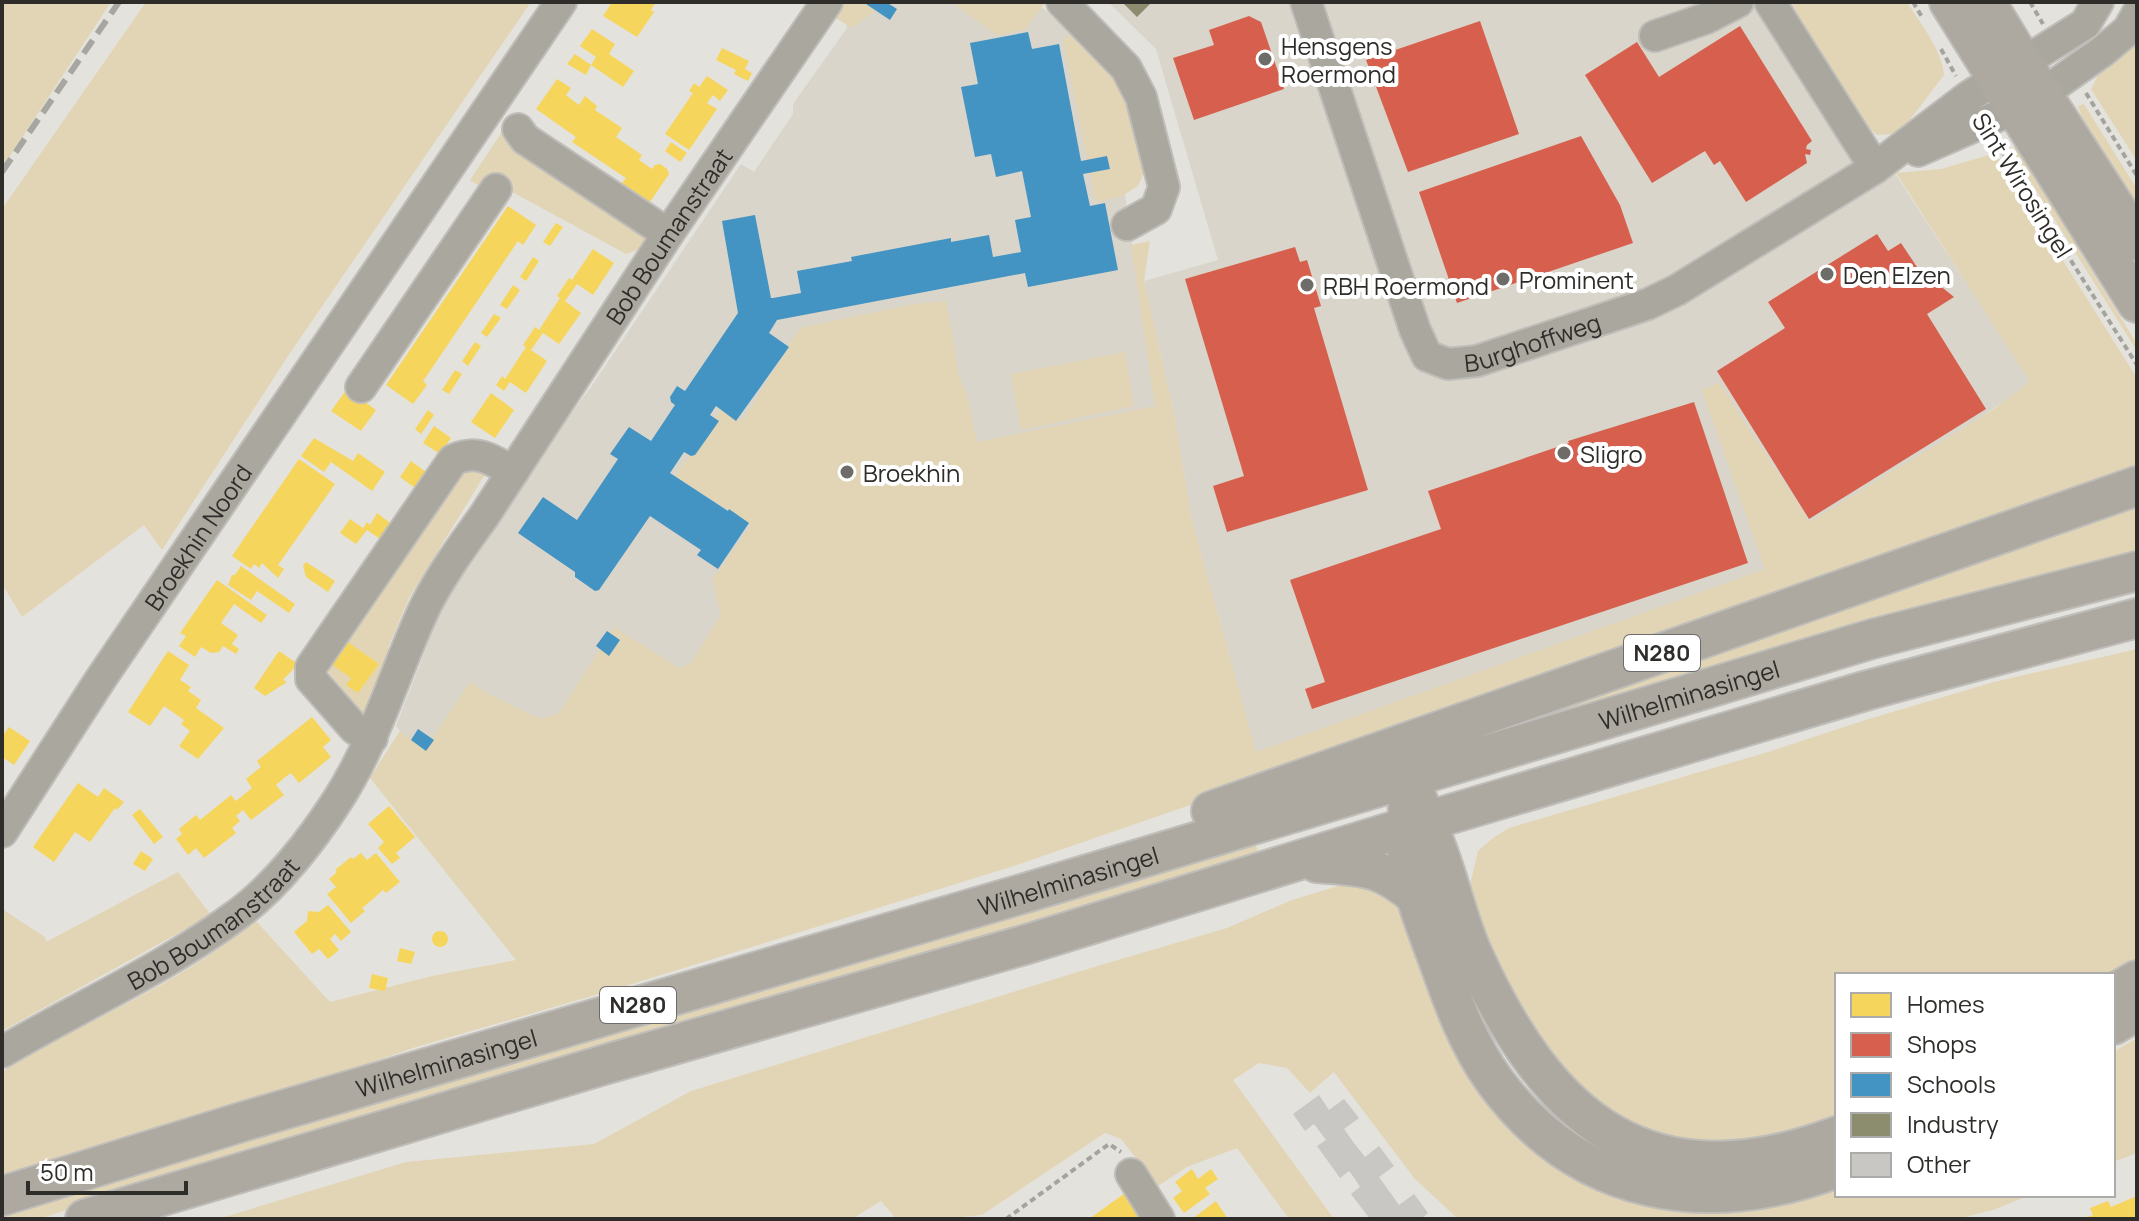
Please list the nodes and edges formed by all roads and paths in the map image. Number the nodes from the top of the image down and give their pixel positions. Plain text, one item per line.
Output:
1 (561, 2) edge
2 (827, 2) edge
3 (1062, 2) edge
4 (1306, 2) edge
5 (1738, 2) edge
6 (1770, 2) edge
7 (1913, 2) edge
8 (1986, 2) edge
9 (2098, 2) edge
10 (1938, 14) edge
11 (2136, 18) edge
12 (1655, 36) dead end
13 (1934, 37) dead end
14 (2005, 93) junction
15 (2088, 96) dead end
16 (518, 129) dead end
17 (1875, 168) junction
18 (2137, 176) edge
19 (496, 189) dead end
20 (1127, 225) dead end
21 (668, 234) junction
22 (2137, 241) edge
23 (396, 246) junction
24 (437, 274) junction
25 (2137, 303) edge
26 (2137, 365) edge
27 (361, 387) dead end
28 (513, 472) junction
29 (2137, 486) edge
30 (2137, 571) edge
31 (2137, 618) edge
32 (372, 738) junction
33 (1408, 777) junction
34 (1503, 799) junction
35 (1417, 824) junction
36 (2, 832) edge
37 (1294, 861) junction
38 (1032, 891) junction
39 (1418, 898) junction
40 (1472, 950) junction
41 (2137, 980) edge
42 (2115, 993) edge
43 (2137, 1011) edge
44 (2115, 1024) edge
45 (2, 1052) edge
46 (1835, 1137) edge
47 (1835, 1169) edge
48 (1131, 1174) joint
49 (2, 1196) edge
50 (85, 1219) edge
51 (1006, 1219) edge
52 (1159, 1219) edge

1 - 23 street, Broekhin Noord
2 - 21 street, Bob Boumanstraat
3 - 20 street
4 - 17 street, Burghoffweg
5 - 12 street
6 - 17 street
7 - 10 path
8 - 14 main road, Sint Wirosingel
9 - 14 street
10 - 14 main road, Sint Wirosingel
11 - 14 street
13 - 14 path, Sint Wirosingel
14 - 17 street, Burghoffweg
14 - 22 main road, Sint Wirosingel
14 - 25 main road, Sint Wirosingel
14 - 26 path, Sint Wirosingel
15 - 18 path
16 - 21 street
19 - 24 street
21 - 28 street, Bob Boumanstraat
23 - 24 street
23 - 36 street, Broekhin Noord
24 - 27 street
28 - 32 street, Bob Boumanstraat
28 - 32 street
29 - 38 main road, N280
30 - 33 main road, Wilhelminasingel / N280
31 - 34 main road, Wilhelminasingel / N280
32 - 45 street, Bob Boumanstraat
33 - 35 main road
33 - 38 main road, Wilhelminasingel / N280
34 - 35 main road, Wilhelminasingel / N280
34 - 40 main road
35 - 37 main road, Wilhelminasingel / N280
35 - 39 main road
35 - 40 main road
37 - 39 main road, N280
37 - 50 main road, Wilhelminasingel / N280
38 - 49 main road, Wilhelminasingel / N280
39 - 47 main road
40 - 46 main road
41 - 42 main road
43 - 44 main road
48 - 51 path
48 - 52 street

